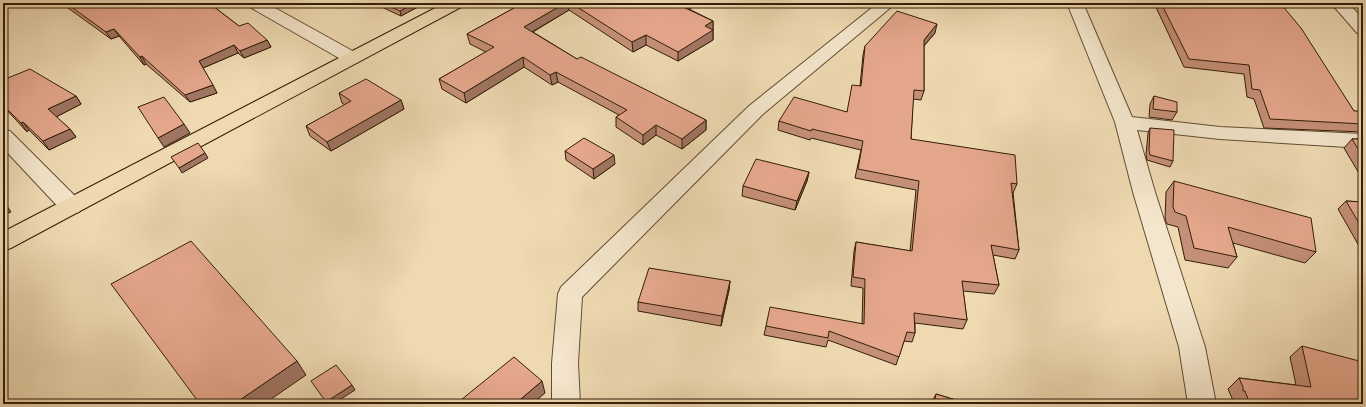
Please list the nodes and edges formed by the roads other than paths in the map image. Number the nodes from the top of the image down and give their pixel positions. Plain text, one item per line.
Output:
1 (254, 3) edge
2 (456, 3) edge
3 (888, 3) edge
4 (1075, 3) edge
5 (1339, 3) edge
6 (1363, 29) edge
7 (352, 58) junction
8 (1125, 122) junction
9 (3, 136) edge
10 (1363, 142) edge
11 (71, 206) junction
12 (3, 242) edge
13 (566, 404) edge
14 (1202, 404) edge

1 - 7 street
2 - 7 main road
3 - 13 street
4 - 8 street
5 - 6 street
7 - 11 main road
8 - 10 street
8 - 14 street
9 - 11 street
11 - 12 main road

